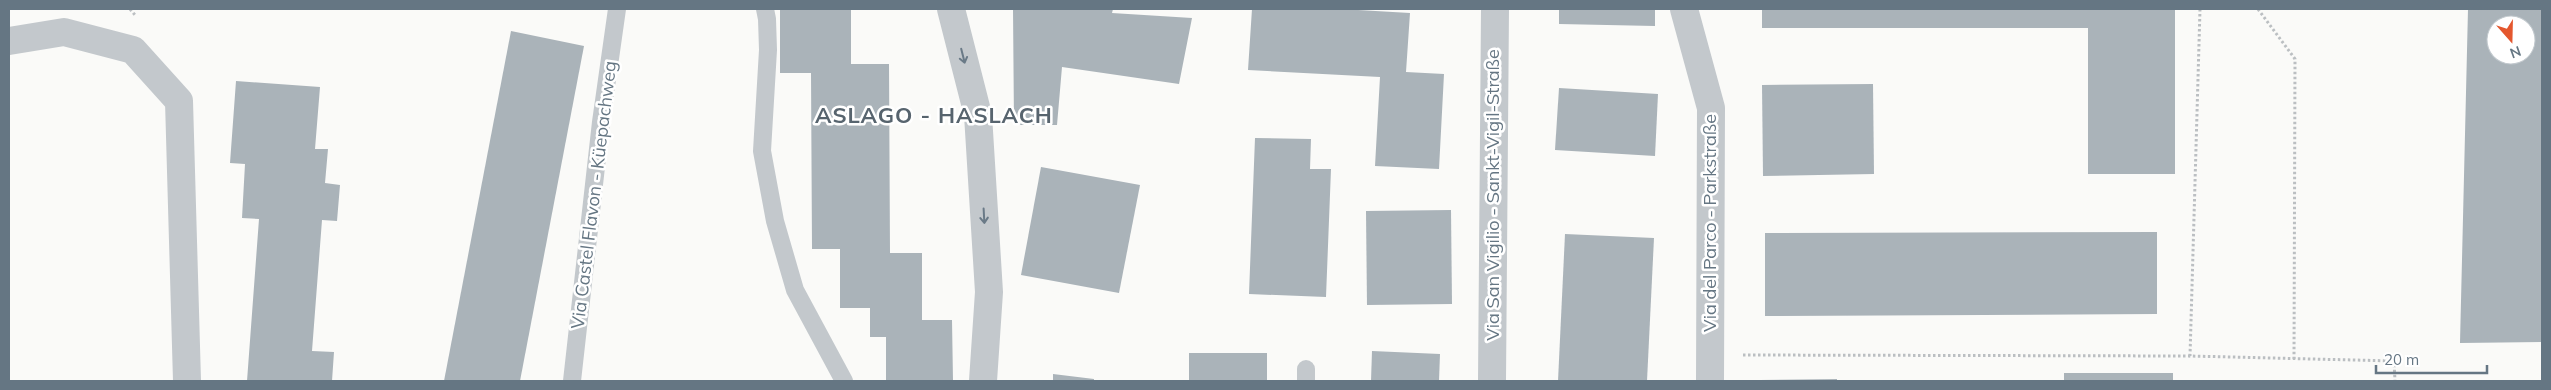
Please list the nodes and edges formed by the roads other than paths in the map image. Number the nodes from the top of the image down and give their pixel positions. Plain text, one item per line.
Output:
1 (617, 9) edge
2 (764, 9) edge
3 (951, 9) edge
4 (1495, 9) edge
5 (1684, 9) edge
6 (9, 41) edge
7 (187, 381) edge
8 (572, 381) edge
9 (844, 381) edge
10 (983, 381) edge
11 (1492, 381) edge
12 (1710, 381) edge

1 - 8 lane, Via Castel Flavon - Küepachweg
2 - 9 lane
3 -> 10 street
4 - 11 street, Via San Vigilio - Sankt-Vigil-Straße
5 - 12 street, Via del Parco - Parkstraße
6 - 7 street

